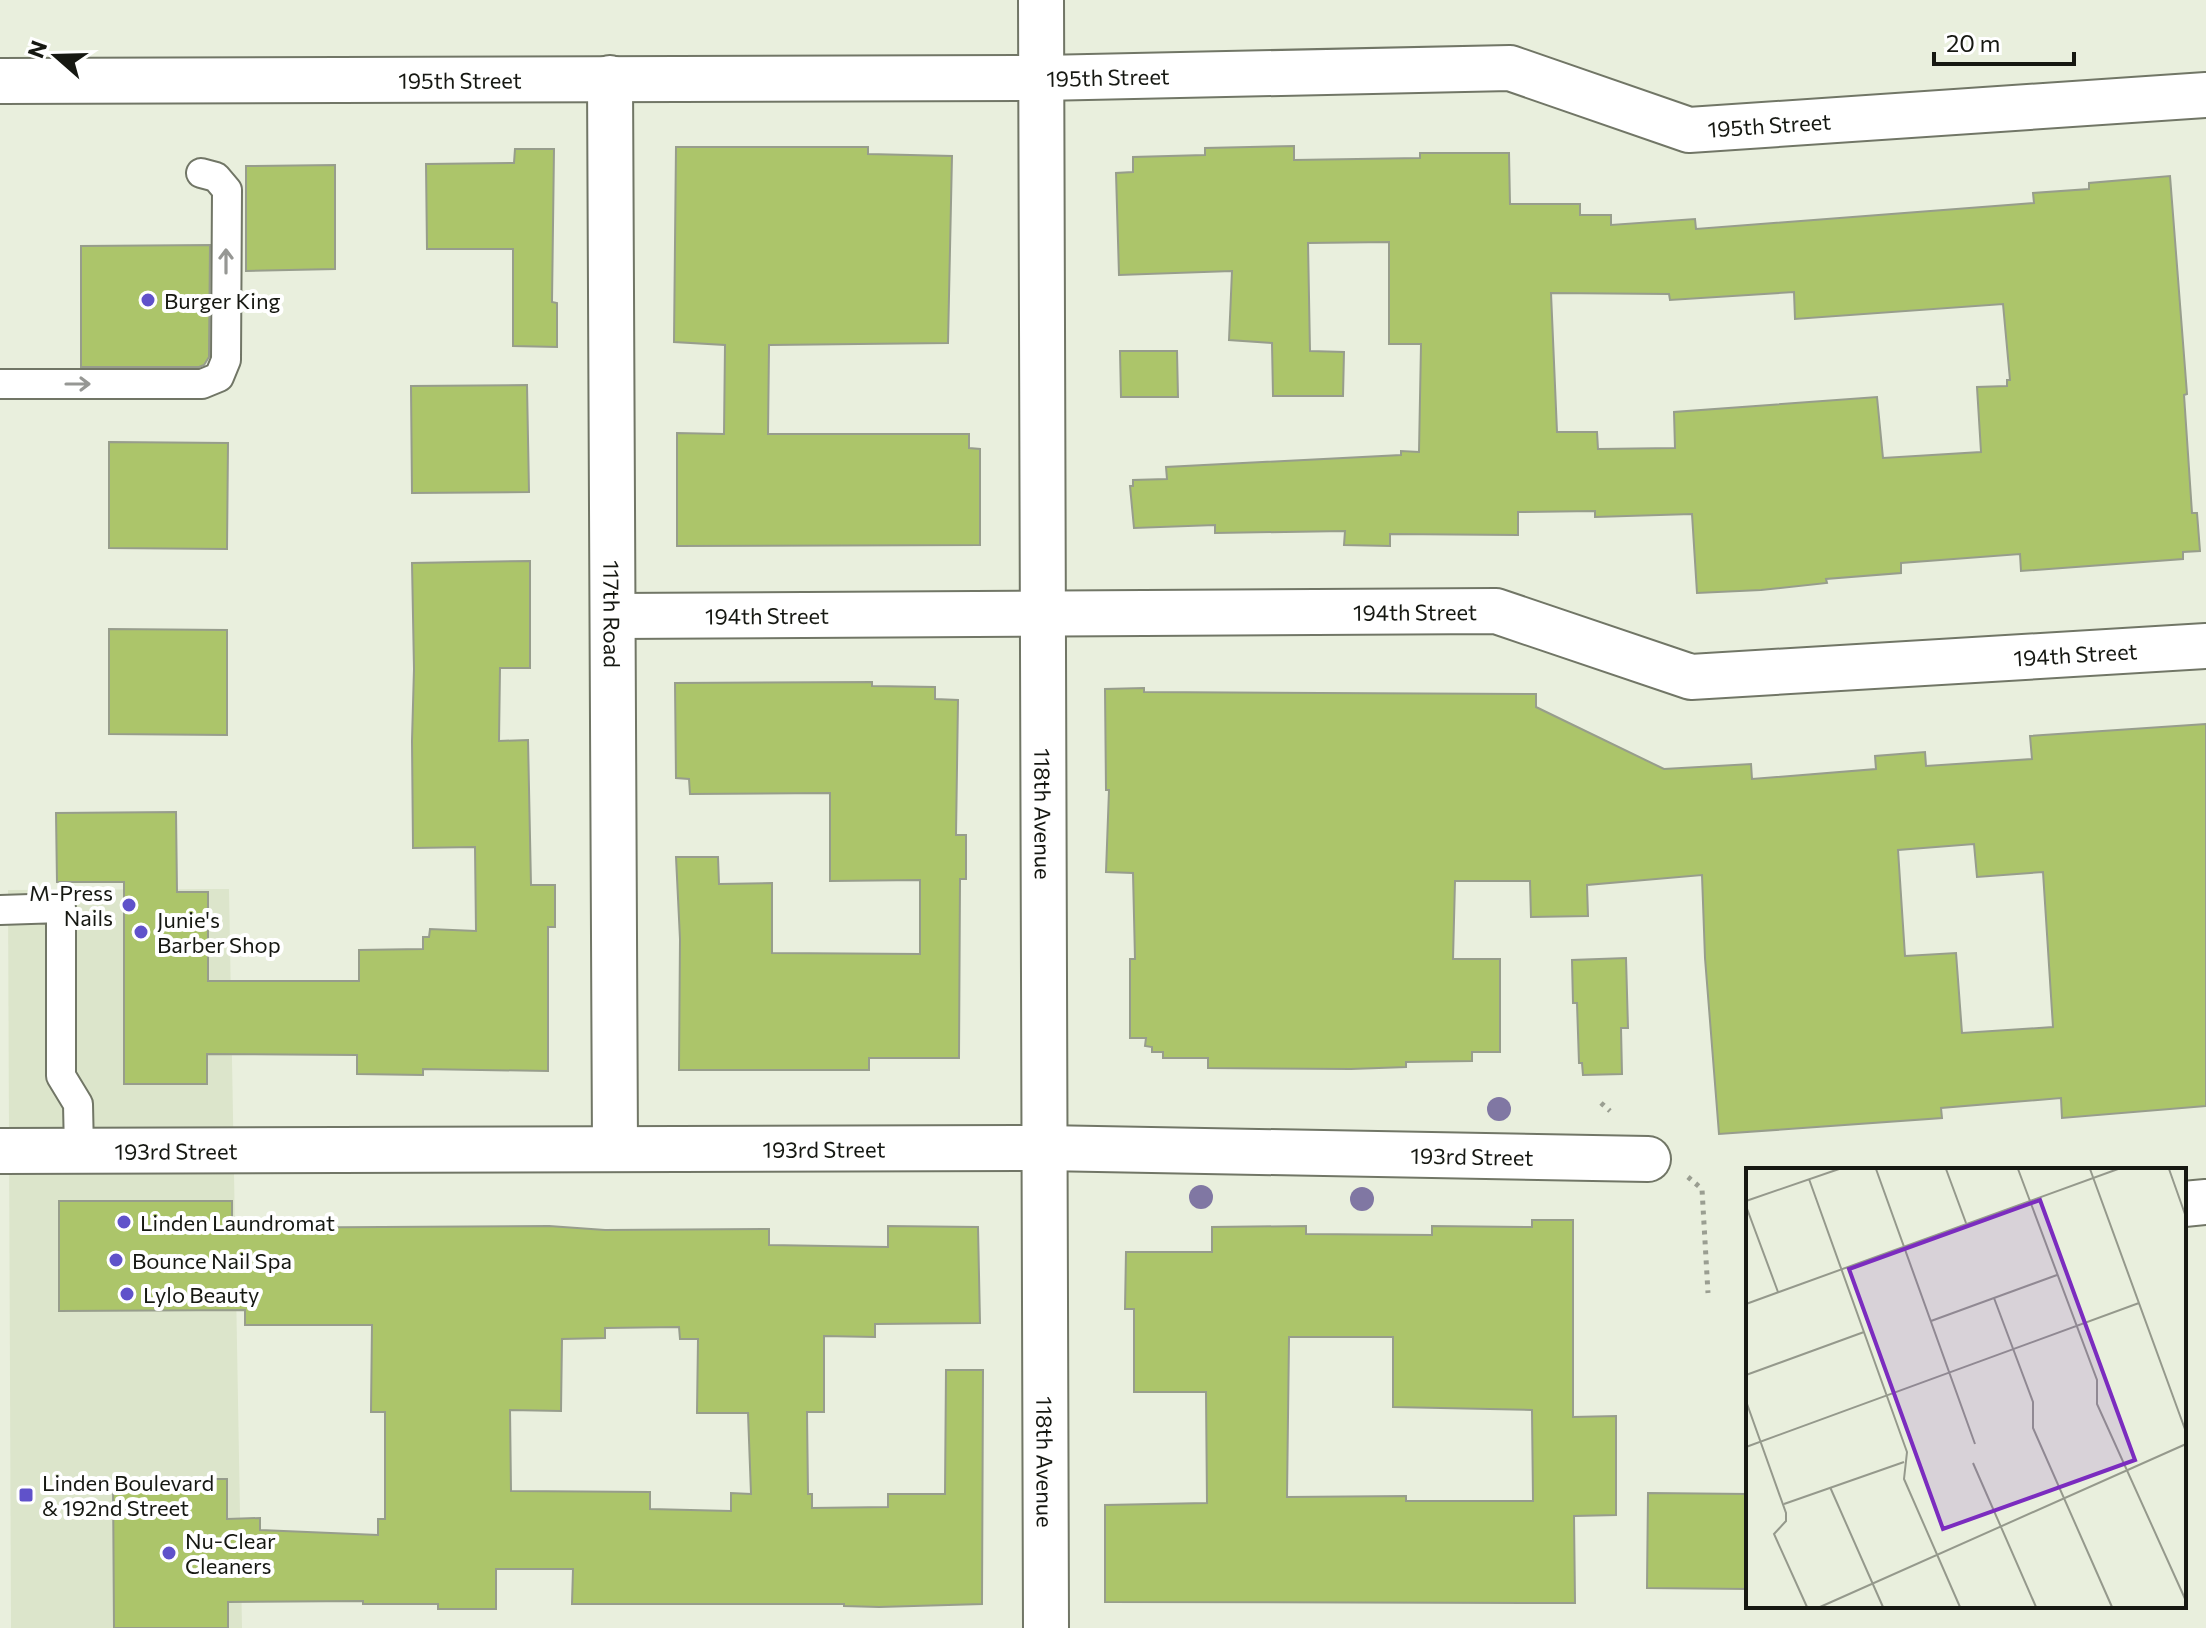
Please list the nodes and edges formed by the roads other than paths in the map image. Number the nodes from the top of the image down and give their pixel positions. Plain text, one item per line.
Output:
1 (1041, 0) edge
2 (610, 78) junction
3 (1042, 78) junction
4 (0, 81) edge
5 (2206, 95) edge
6 (201, 173) dead end
7 (0, 384) edge
8 (1044, 614) junction
9 (613, 616) junction
10 (2206, 646) edge
11 (0, 910) edge
12 (1044, 1148) junction
13 (615, 1149) junction
14 (0, 1151) edge
15 (79, 1151) junction
16 (1648, 1159) dead end
17 (2206, 1202) edge
18 (2186, 1204) edge
19 (1046, 1628) edge

1 - 3 street, 118th Avenue
2 - 3 street, 195th Street
2 - 4 street, 195th Street
2 - 9 street, 117th Road
3 - 5 street, 195th Street
3 - 8 street, 118th Avenue
7 -> 6 lane
8 - 9 street, 194th Street
8 - 10 street, 194th Street
8 - 12 street, 118th Avenue
9 - 13 street, 117th Road
11 - 15 lane
12 - 13 street, 193rd Street
12 - 16 street, 193rd Street
12 - 19 street, 118th Avenue
13 - 15 street, 193rd Street
14 - 15 street, 193rd Street
17 - 18 street

